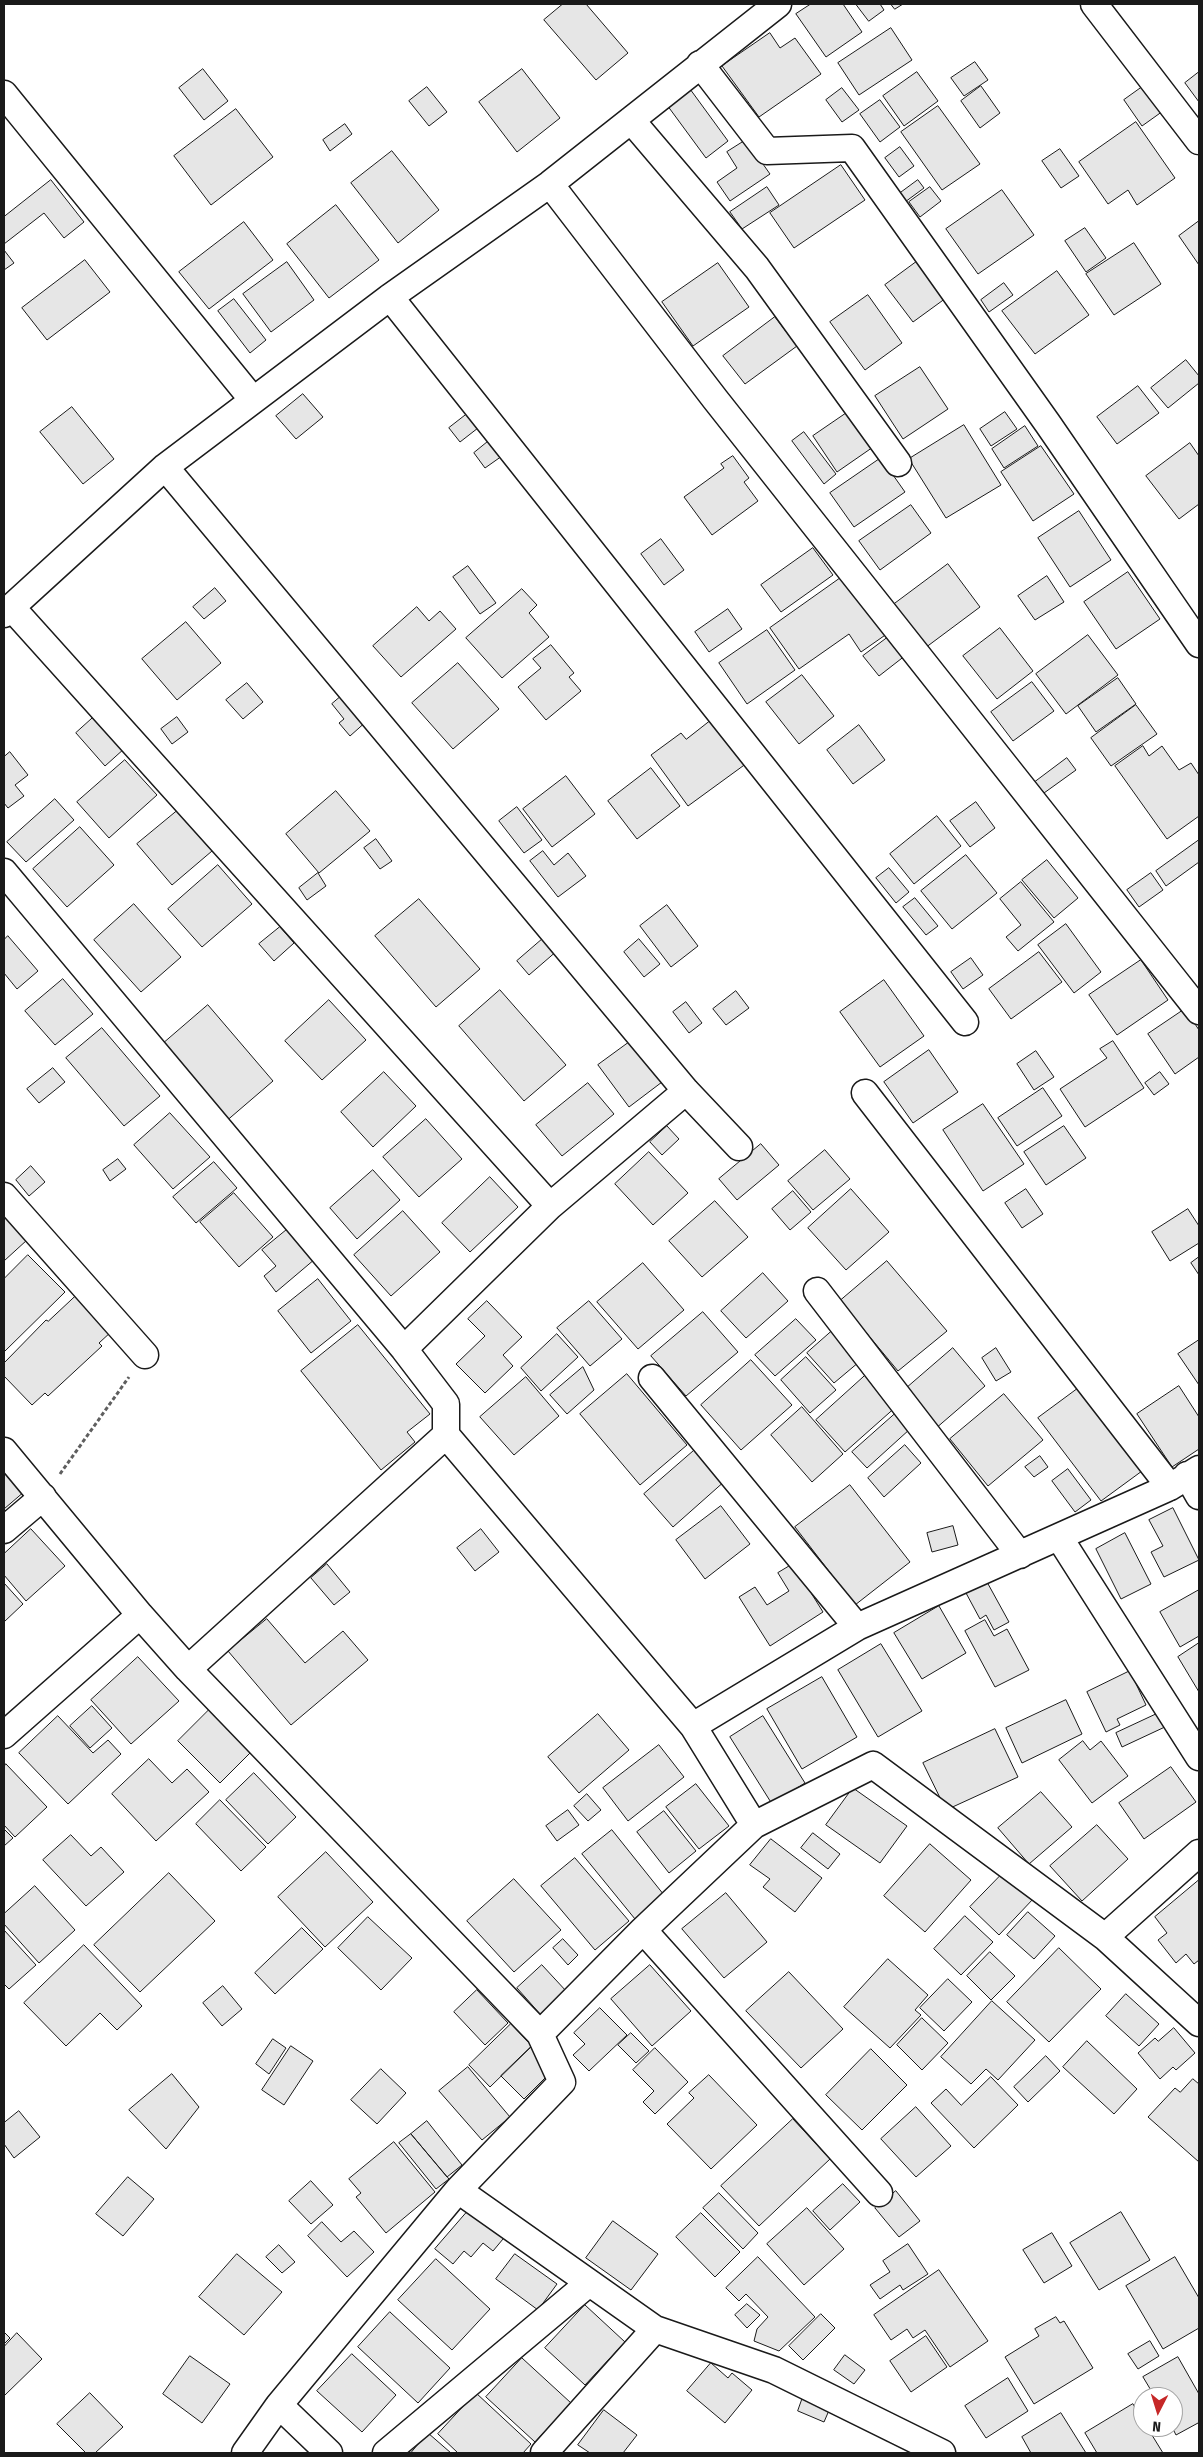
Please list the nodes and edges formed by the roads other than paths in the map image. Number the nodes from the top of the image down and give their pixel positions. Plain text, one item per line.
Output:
1 (778, 4) edge
2 (1094, 4) edge
3 (700, 64) junction
4 (4, 94) edge
5 (630, 120) junction
6 (1199, 141) edge
7 (550, 184) junction
8 (390, 298) junction
9 (253, 400) junction
10 (898, 463) dead end
11 (165, 467) junction
12 (8, 611) edge
13 (1199, 644) edge
14 (4, 872) edge
15 (1199, 1011) edge
16 (964, 1022) dead end
17 (686, 1090) junction
18 (865, 1093) dead end
19 (739, 1147) dead end
20 (4, 1196) edge
21 (550, 1206) junction
22 (817, 1291) dead end
23 (404, 1349) junction
24 (145, 1355) road end
25 (652, 1378) dead end
26 (446, 1435) junction
27 (4, 1451) edge
28 (1189, 1482) edge
29 (43, 1496) junction
30 (4, 1530) edge
31 (1059, 1537) junction
32 (1020, 1555) junction
33 (140, 1616) junction
34 (857, 1627) junction
35 (188, 1669) junction
36 (693, 1726) junction
37 (4, 1735) edge
38 (1199, 1757) edge
39 (754, 1825) junction
40 (1199, 1853) edge
41 (644, 1930) junction
42 (1105, 1937) junction
43 (1199, 2023) edge
44 (540, 2034) junction
45 (458, 2190) junction
46 (879, 2194) dead end
47 (589, 2283) junction
48 (655, 2329) junction
49 (279, 2405) junction
50 (245, 2453) edge
51 (329, 2453) edge
52 (386, 2453) edge
53 (544, 2453) edge
54 (942, 2453) edge

1 - 3 street
2 - 6 street
3 - 5 street
3 - 13 street
4 - 9 street
5 - 7 street
5 - 10 street
7 - 8 street
7 - 15 street
8 - 9 street
8 - 16 street
9 - 11 street
11 - 12 street
11 - 17 street
12 - 21 street
14 - 23 street
17 - 19 street
17 - 21 street
18 - 28 street
20 - 24 street
21 - 23 street
22 - 32 street
23 - 26 street
25 - 34 street
26 - 35 street
26 - 36 street
27 - 29 street
28 - 31 street
29 - 30 street
29 - 33 street
31 - 32 street
31 - 38 street
32 - 34 street
33 - 35 street
33 - 37 street
34 - 36 street
35 - 44 street
36 - 39 street
39 - 41 street
39 - 42 street
40 - 42 street
41 - 44 street
41 - 46 street
42 - 43 street
44 - 45 street
45 - 47 street
45 - 49 street
47 - 48 street
47 - 52 street
48 - 53 street
48 - 54 street
49 - 50 street
49 - 51 street

